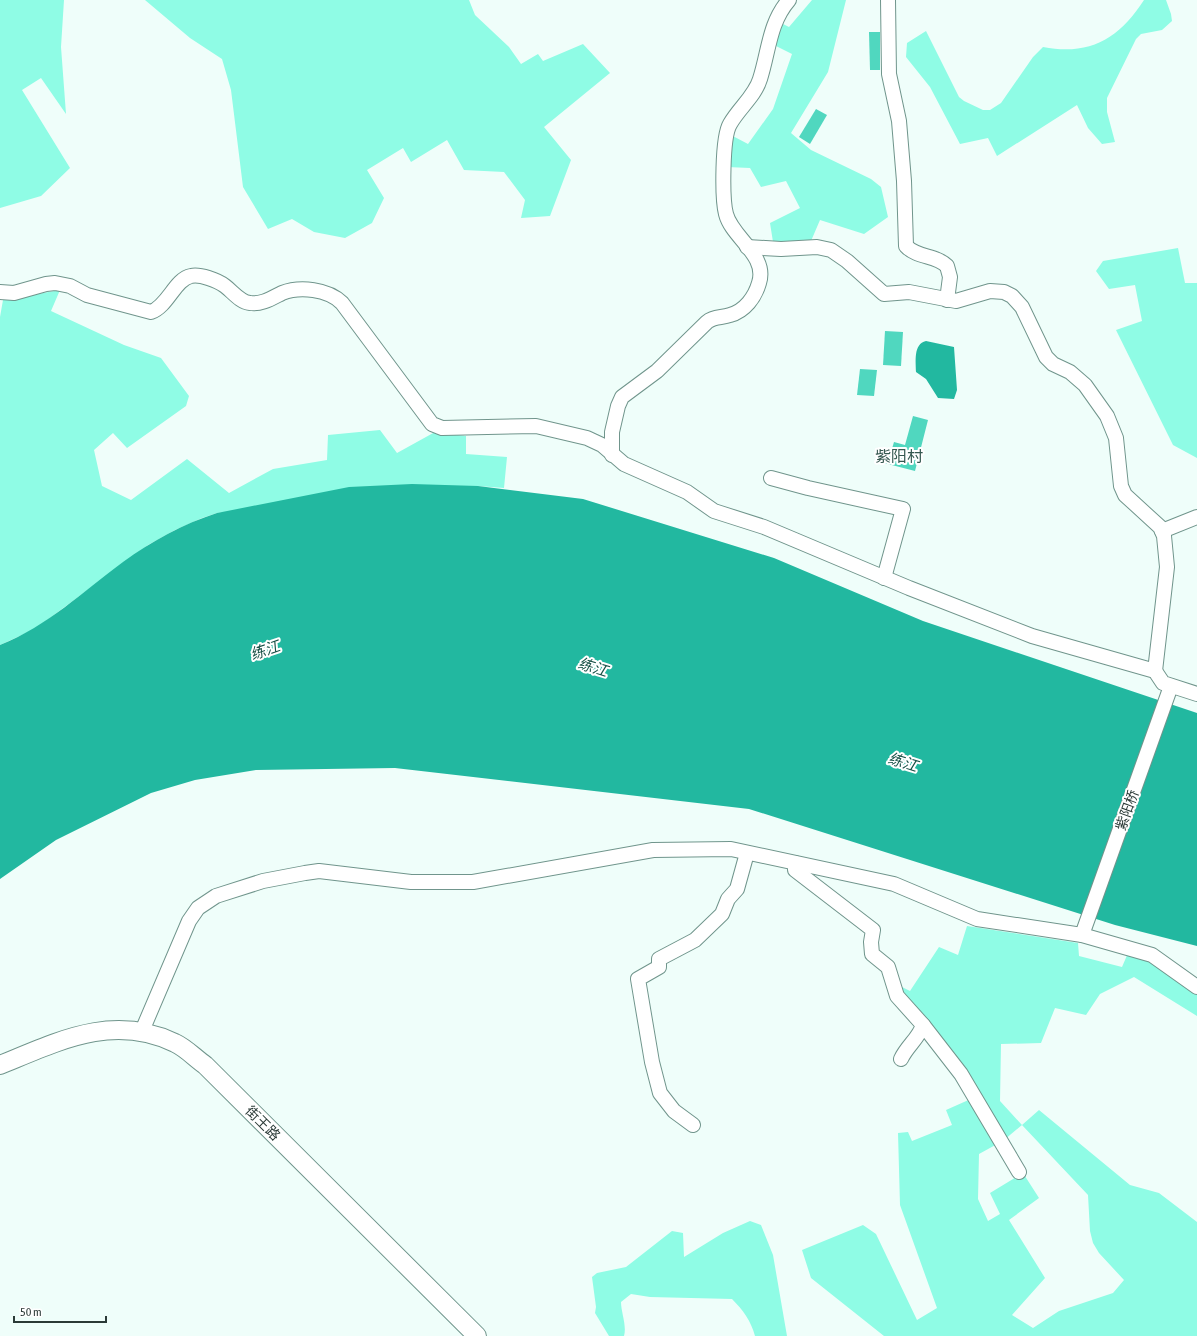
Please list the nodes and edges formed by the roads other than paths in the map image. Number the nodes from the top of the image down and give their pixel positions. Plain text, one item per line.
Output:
1 (789, 0) edge
2 (888, 0) edge
3 (747, 247) junction
4 (0, 292) edge
5 (947, 300) junction
6 (612, 455) junction
7 (771, 478) dead end
8 (1197, 517) edge
9 (1162, 531) junction
10 (884, 578) junction
11 (1155, 671) junction
12 (1171, 686) junction
13 (1197, 694) edge
14 (747, 853) junction
15 (795, 863) junction
16 (1082, 935) junction
17 (1197, 988) edge
18 (923, 1025) junction
19 (142, 1031) junction
20 (901, 1058) dead end
21 (0, 1065) edge
22 (694, 1125) dead end
23 (1019, 1172) dead end
24 (477, 1336) edge

1 - 3 street
2 - 5 street
3 - 5 street
3 - 6 street
4 - 6 street
5 - 9 street
6 - 10 street
7 - 10 street
8 - 9 street
9 - 11 street
10 - 11 street
11 - 12 street
12 - 13 street
12 - 16 street, 紫阳桥
14 - 15 street
14 - 19 street
14 - 22 street
15 - 16 street
15 - 18 street
16 - 17 street
18 - 20 street
18 - 23 street
19 - 21 main road, 街王路
19 - 24 main road, 街王路

